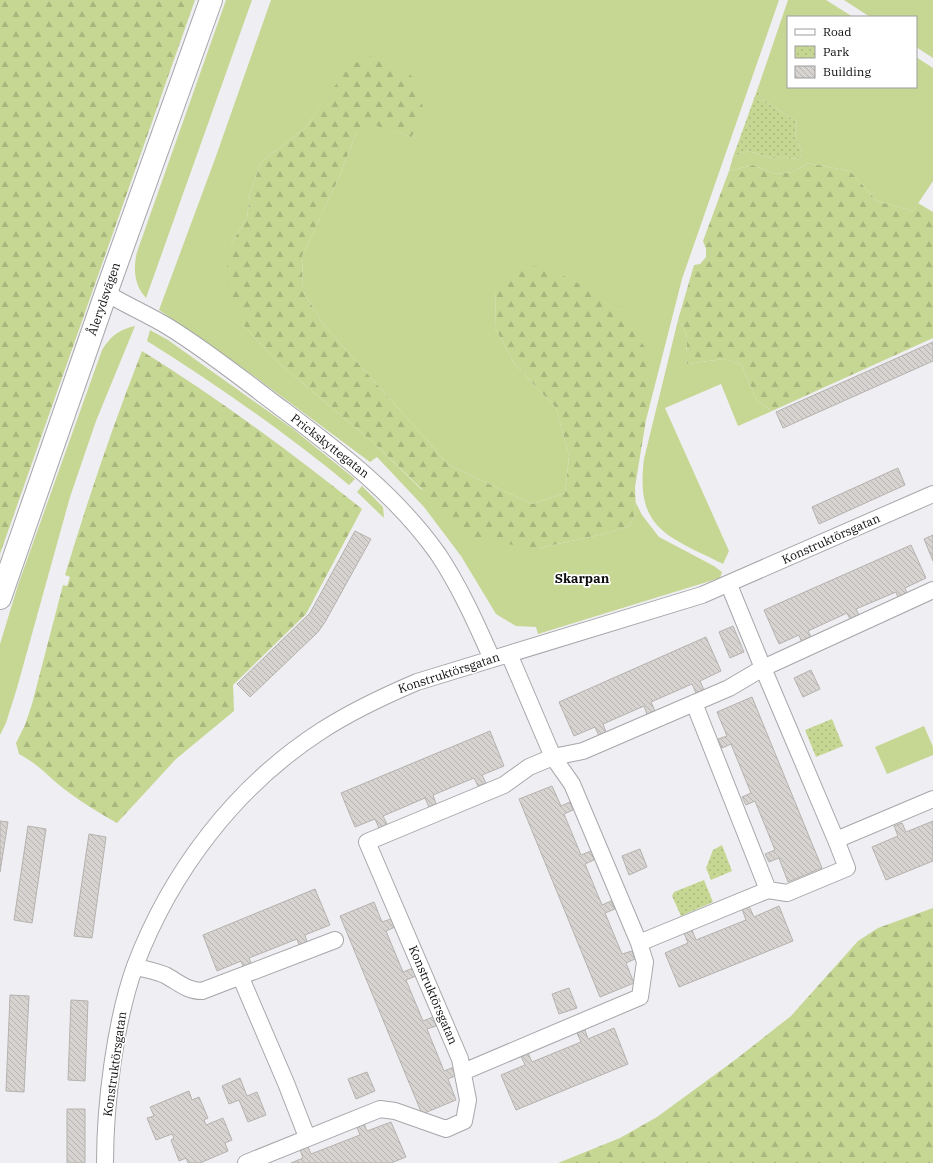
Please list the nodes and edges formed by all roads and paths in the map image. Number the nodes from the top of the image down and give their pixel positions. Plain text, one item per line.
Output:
1 (211, 0) edge
2 (106, 293) junction
3 (933, 494) edge
4 (729, 585) junction
5 (933, 590) edge
6 (0, 598) edge
7 (509, 654) junction
8 (492, 659) junction
9 (763, 668) junction
10 (694, 703) junction
11 (553, 757) junction
12 (933, 799) edge
13 (836, 840) junction
14 (768, 890) junction
15 (335, 940) dead end
16 (639, 943) junction
17 (135, 967) junction
18 (241, 978) junction
19 (463, 1072) junction
20 (307, 1137) junction
21 (105, 1163) edge
22 (246, 1163) edge

1 - 2 main road, Ålerydsvägen
2 - 6 main road, Ålerydsvägen
2 - 8 street, Prickskyttegatan
3 - 4 street, Konstruktörsgatan
4 - 7 street, Konstruktörsgatan
4 - 9 street
5 - 9 street, Konstruktörsgatan
7 - 8 street, Konstruktörsgatan
7 - 11 street, Konstruktörsgatan
8 - 17 street, Konstruktörsgatan
9 - 10 street, Konstruktörsgatan
9 - 13 street
10 - 11 street, Konstruktörsgatan
10 - 14 street
11 - 16 street, Konstruktörsgatan
11 - 19 street, Konstruktörsgatan
12 - 13 street
13 - 14 street
14 - 16 street
15 - 18 street
16 - 19 street, Konstruktörsgatan
17 - 18 street
17 - 21 street, Konstruktörsgatan
18 - 20 street
19 - 20 street, Konstruktörsgatan
20 - 22 street, Konstruktörsgatan

